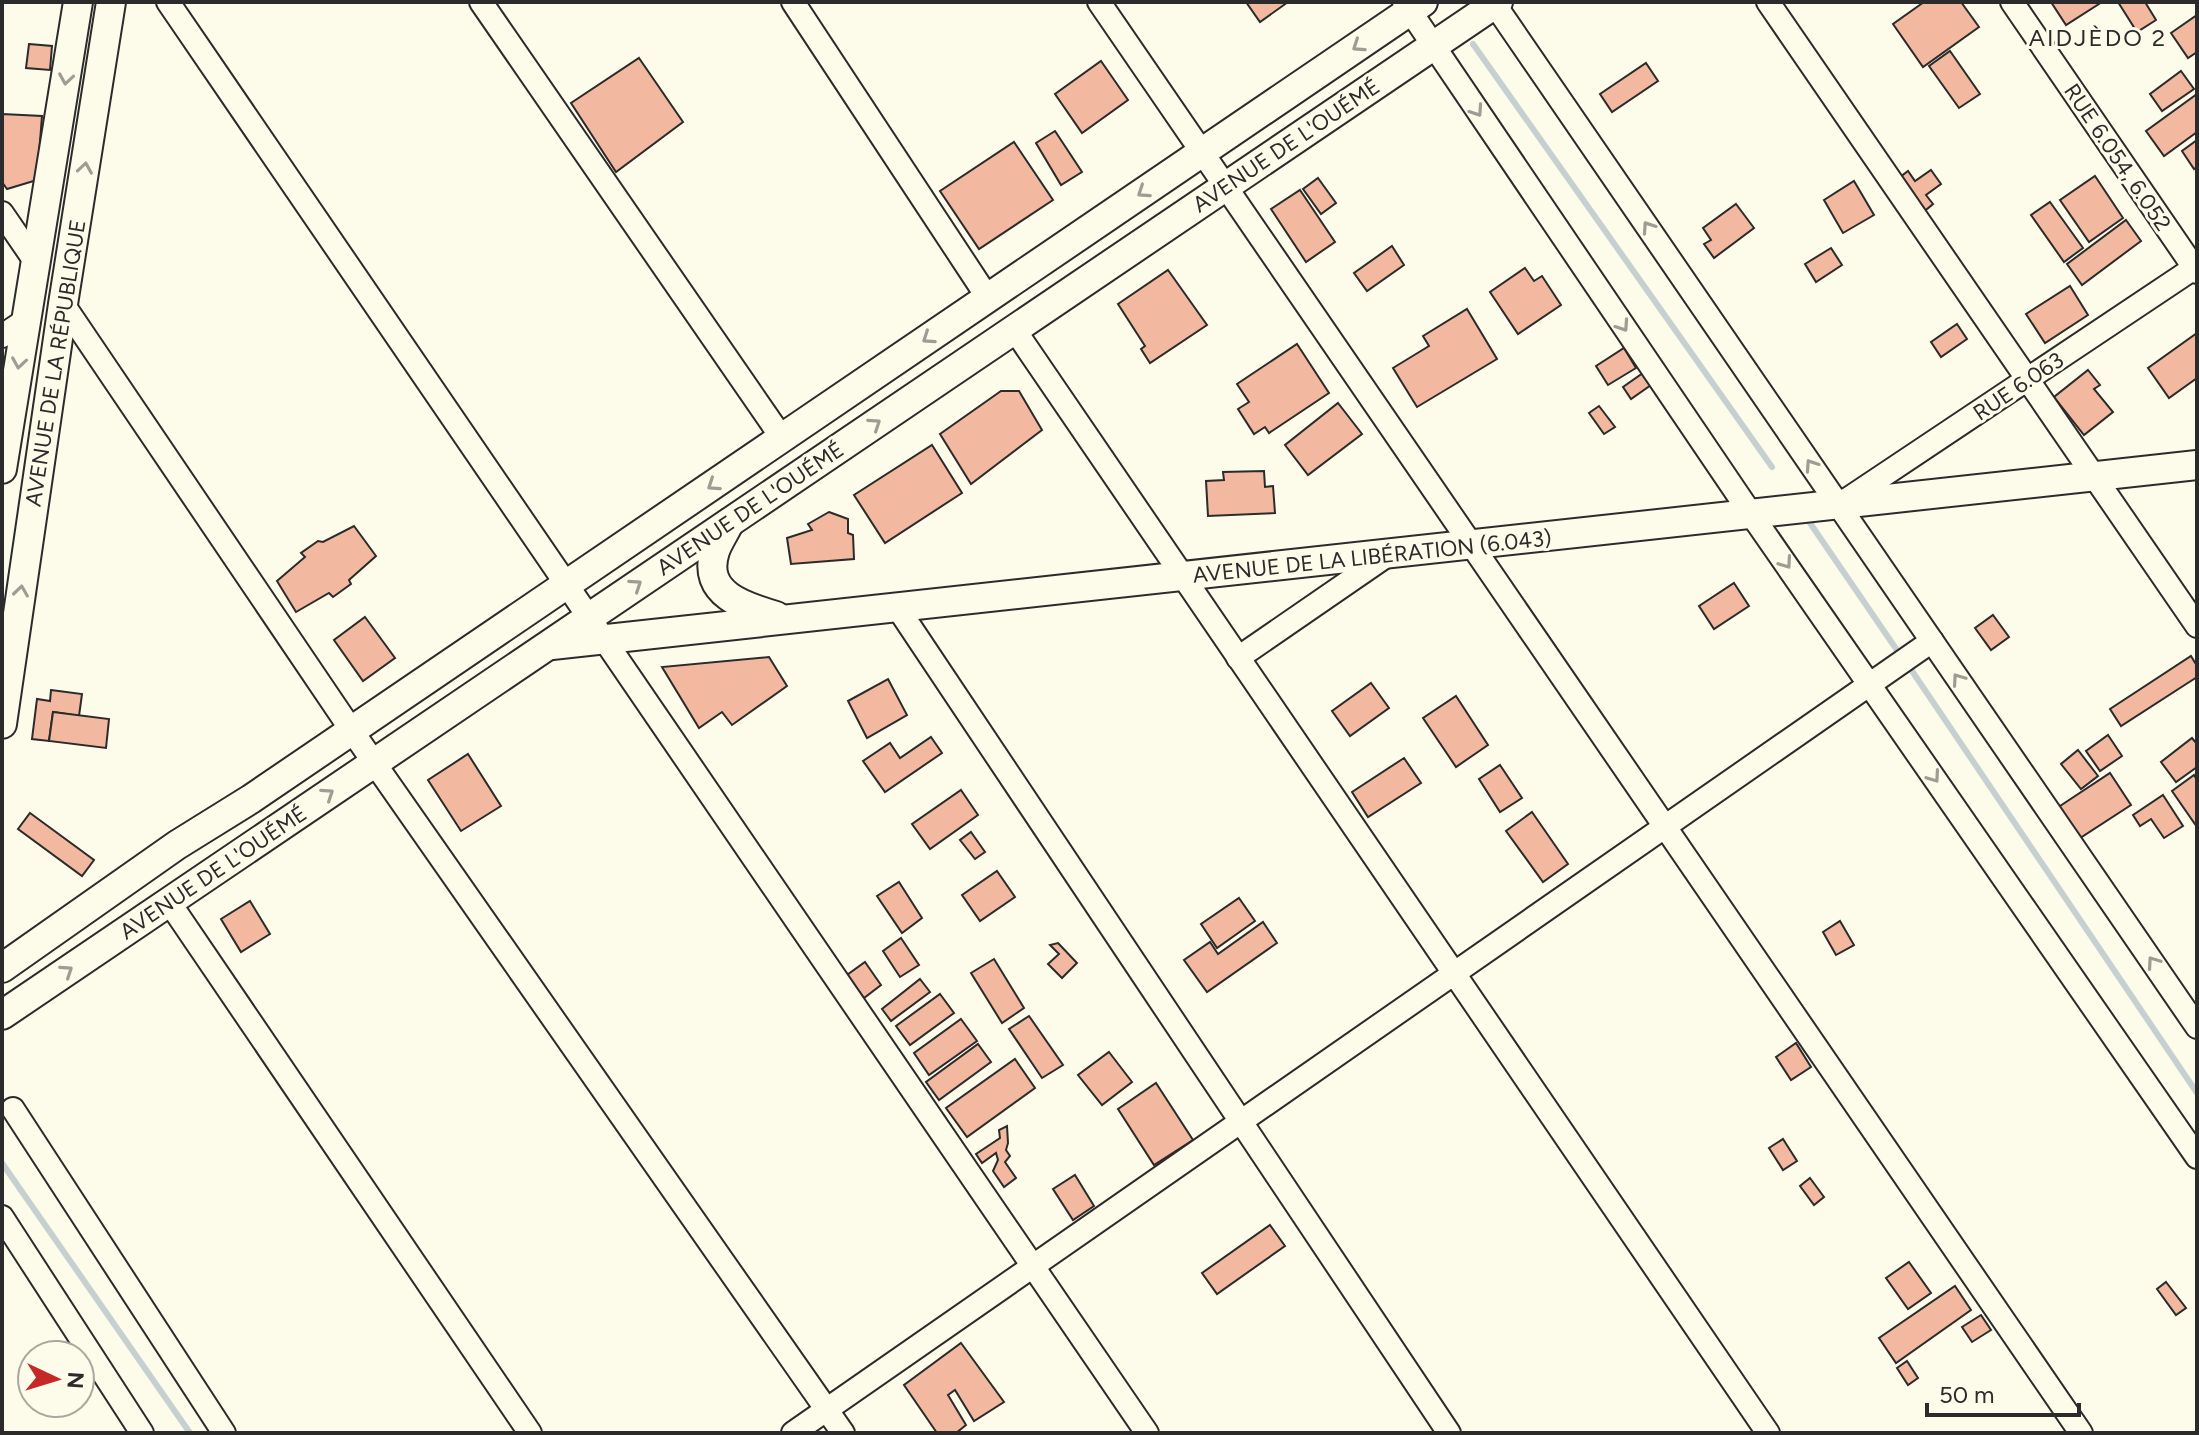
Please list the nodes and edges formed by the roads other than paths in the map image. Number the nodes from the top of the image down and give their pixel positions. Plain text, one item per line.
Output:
1 (78, 2) edge
2 (111, 2) edge
3 (168, 2) edge
4 (481, 2) edge
5 (793, 2) edge
6 (1099, 2) edge
7 (1768, 2) edge
8 (2012, 2) edge
9 (1495, 3) edge
10 (1412, 5) edge
11 (1433, 46) junction
12 (1202, 152) junction
13 (1226, 186) junction
14 (2, 213) edge
15 (37, 264) junction
16 (2196, 268) edge
17 (988, 298) junction
18 (63, 304) junction
19 (26, 320) junction
20 (1014, 329) junction
21 (2, 336) edge
22 (2029, 380) junction
23 (782, 438) junction
24 (2197, 465) edge
25 (2, 469) edge
26 (2096, 476) junction
27 (1839, 505) junction
28 (1751, 514) junction
29 (729, 522) junction
30 (1472, 545) junction
31 (1391, 553) junction
32 (1183, 576) junction
33 (567, 584) junction
34 (897, 607) junction
35 (788, 619) junction
36 (2197, 626) edge
37 (598, 628) junction
38 (548, 646) joint
39 (1924, 647) junction
40 (1238, 658) junction
41 (1871, 684) junction
42 (2, 724) edge
43 (352, 731) junction
44 (375, 763) junction
45 (1665, 827) junction
46 (169, 902) junction
47 (2, 968) edge
48 (1454, 974) junction
49 (2, 1015) edge
50 (2197, 1027) edge
51 (13, 1109) dead end
52 (1240, 1123) junction
53 (2197, 1157) edge
54 (2, 1217) edge
55 (1033, 1266) junction
56 (827, 1410) junction
57 (142, 1433) edge
58 (224, 1433) edge
59 (530, 1433) edge
60 (793, 1433) edge
61 (843, 1433) edge
62 (1147, 1433) edge
63 (1449, 1433) edge
64 (1768, 1433) edge
65 (2081, 1433) edge

1 -> 15 main road, AVENUE DE LA RÉPUBLIQUE
18 -> 2 main road, AVENUE DE LA RÉPUBLIQUE
3 - 33 street
4 - 23 street
5 - 17 street
6 - 12 street
7 - 22 street
8 - 16 street, RUE 6.054, 6.052
9 - 11 main road, AVENUE DE L'OUÉMÉ
27 -> 9 street
10 - 11 street
10 -> 12 main road, AVENUE DE L'OUÉMÉ
11 - 13 main road, AVENUE DE L'OUÉMÉ
11 -> 28 street
12 - 13 street
12 -> 17 main road, AVENUE DE L'OUÉMÉ
13 - 20 main road, AVENUE DE L'OUÉMÉ
13 - 30 street
14 - 15 street
15 - 19 main road, AVENUE DE LA RÉPUBLIQUE
16 - 22 street, RUE 6.063
17 -> 23 main road, AVENUE DE L'OUÉMÉ
42 -> 18 main road, AVENUE DE LA RÉPUBLIQUE
18 - 43 street
19 - 21 street
19 -> 25 main road, AVENUE DE LA RÉPUBLIQUE
29 -> 20 main road, AVENUE DE L'OUÉMÉ
20 - 32 street
22 - 26 street
22 - 27 street, RUE 6.063
23 -> 33 main road, AVENUE DE L'OUÉMÉ
24 - 26 main road, AVENUE DE LA LIBÉRATION (6.043)
26 - 27 main road, AVENUE DE LA LIBÉRATION (6.043)
26 - 36 street
27 - 28 main road, AVENUE DE LA LIBÉRATION (6.043)
27 - 39 street
28 - 30 main road, AVENUE DE LA LIBÉRATION (6.043)
28 -> 41 street
29 - 35 main road
37 -> 29 main road, AVENUE DE L'OUÉMÉ
30 - 31 main road, AVENUE DE LA LIBÉRATION (6.043)
30 - 45 street
31 - 32 main road, AVENUE DE LA LIBÉRATION (6.043)
31 - 40 street
32 - 34 main road, AVENUE DE LA LIBÉRATION (6.043)
32 - 40 street
33 - 37 street
33 - 43 main road, AVENUE DE L'OUÉMÉ
34 - 35 main road, AVENUE DE LA LIBÉRATION (6.043)
34 - 52 street
35 - 37 main road, AVENUE DE LA LIBÉRATION (6.043)
37 - 38 main road, AVENUE DE LA LIBÉRATION (6.043)
37 - 55 street
38 - 44 main road, AVENUE DE L'OUÉMÉ
39 - 41 street
50 -> 39 street
40 - 48 street
41 - 45 street
41 -> 53 street
43 - 44 street
43 - 47 main road, AVENUE DE L'OUÉMÉ
46 -> 44 main road, AVENUE DE L'OUÉMÉ
44 - 56 street
45 - 48 street
45 - 65 street
49 -> 46 main road, AVENUE DE L'OUÉMÉ
46 - 59 street
48 - 52 street
48 - 64 street
51 - 58 street
52 - 55 street
52 - 63 street
54 - 57 street
55 - 56 street
55 - 62 street
56 - 60 street
56 - 61 street

